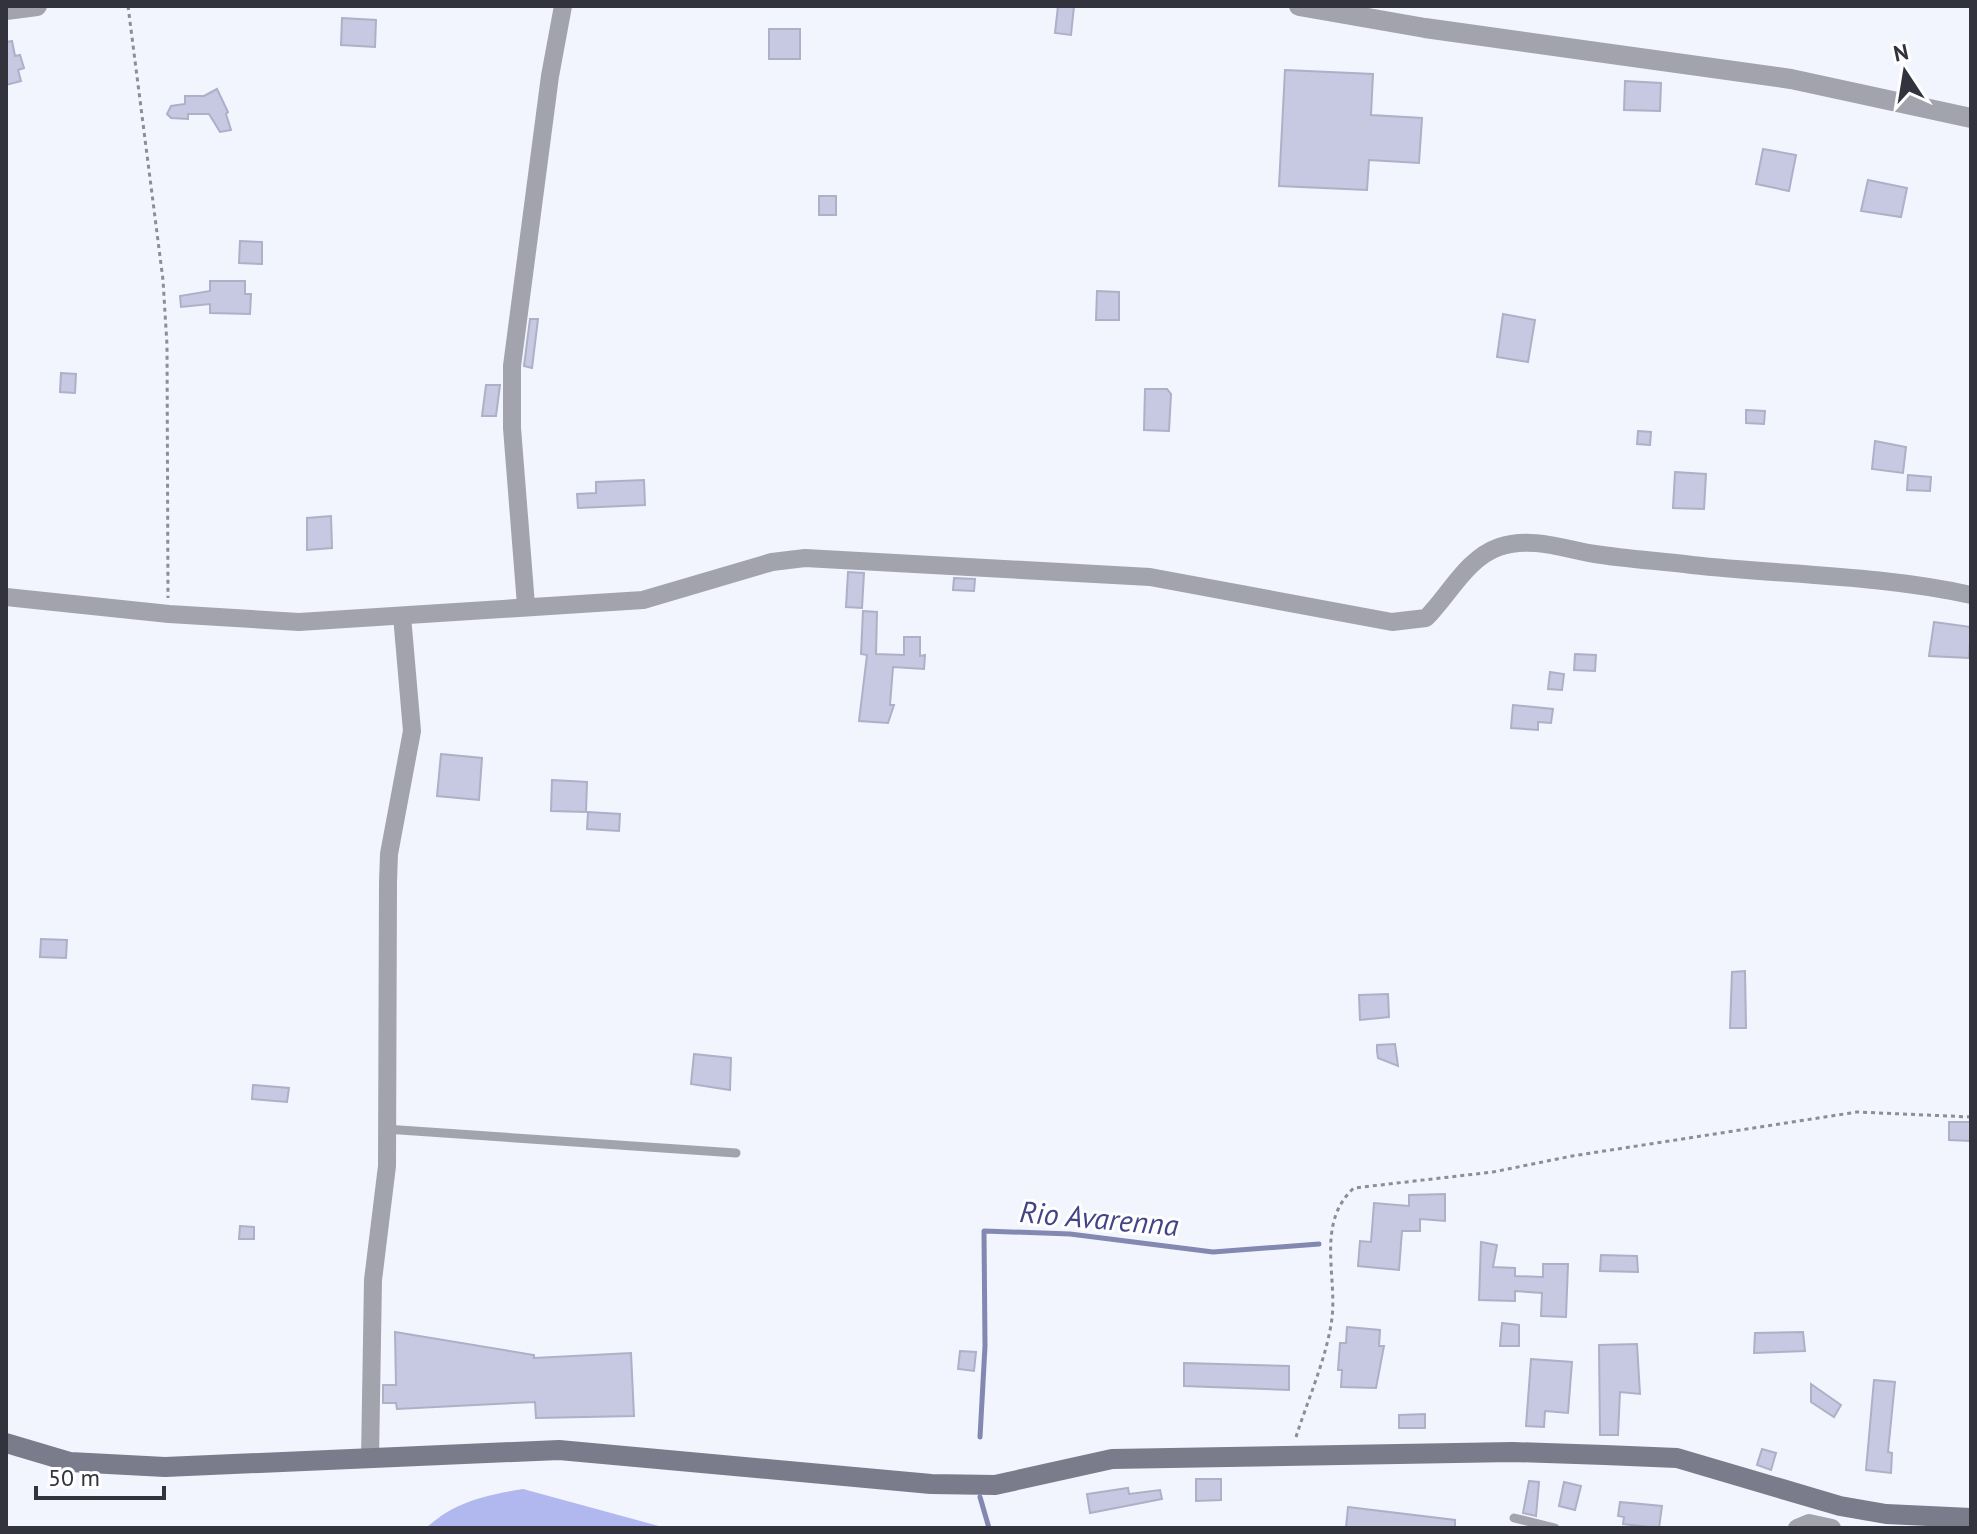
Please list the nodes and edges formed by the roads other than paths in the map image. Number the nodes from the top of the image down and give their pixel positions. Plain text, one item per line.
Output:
1 (37, 6) edge
2 (563, 6) edge
3 (1299, 6) edge
4 (6, 10) edge
5 (1971, 118) edge
6 (1971, 595) edge
7 (6, 597) edge
8 (526, 605) junction
9 (402, 616) junction
10 (385, 1129) junction
11 (736, 1153) dead end
12 (6, 1443) edge
13 (370, 1459) junction
14 (1514, 1518) dead end
15 (1971, 1518) edge
16 (1883, 1521) edge
17 (1555, 1528) edge
18 (1797, 1528) edge
19 (1832, 1528) edge

1 - 4 street
2 - 8 street
3 - 5 street
6 - 8 street
7 - 9 street
8 - 9 street
9 - 10 street
10 - 11 lane
10 - 13 street
12 - 13 main road
13 - 16 main road
14 - 17 lane
15 - 16 main road
18 - 19 street

